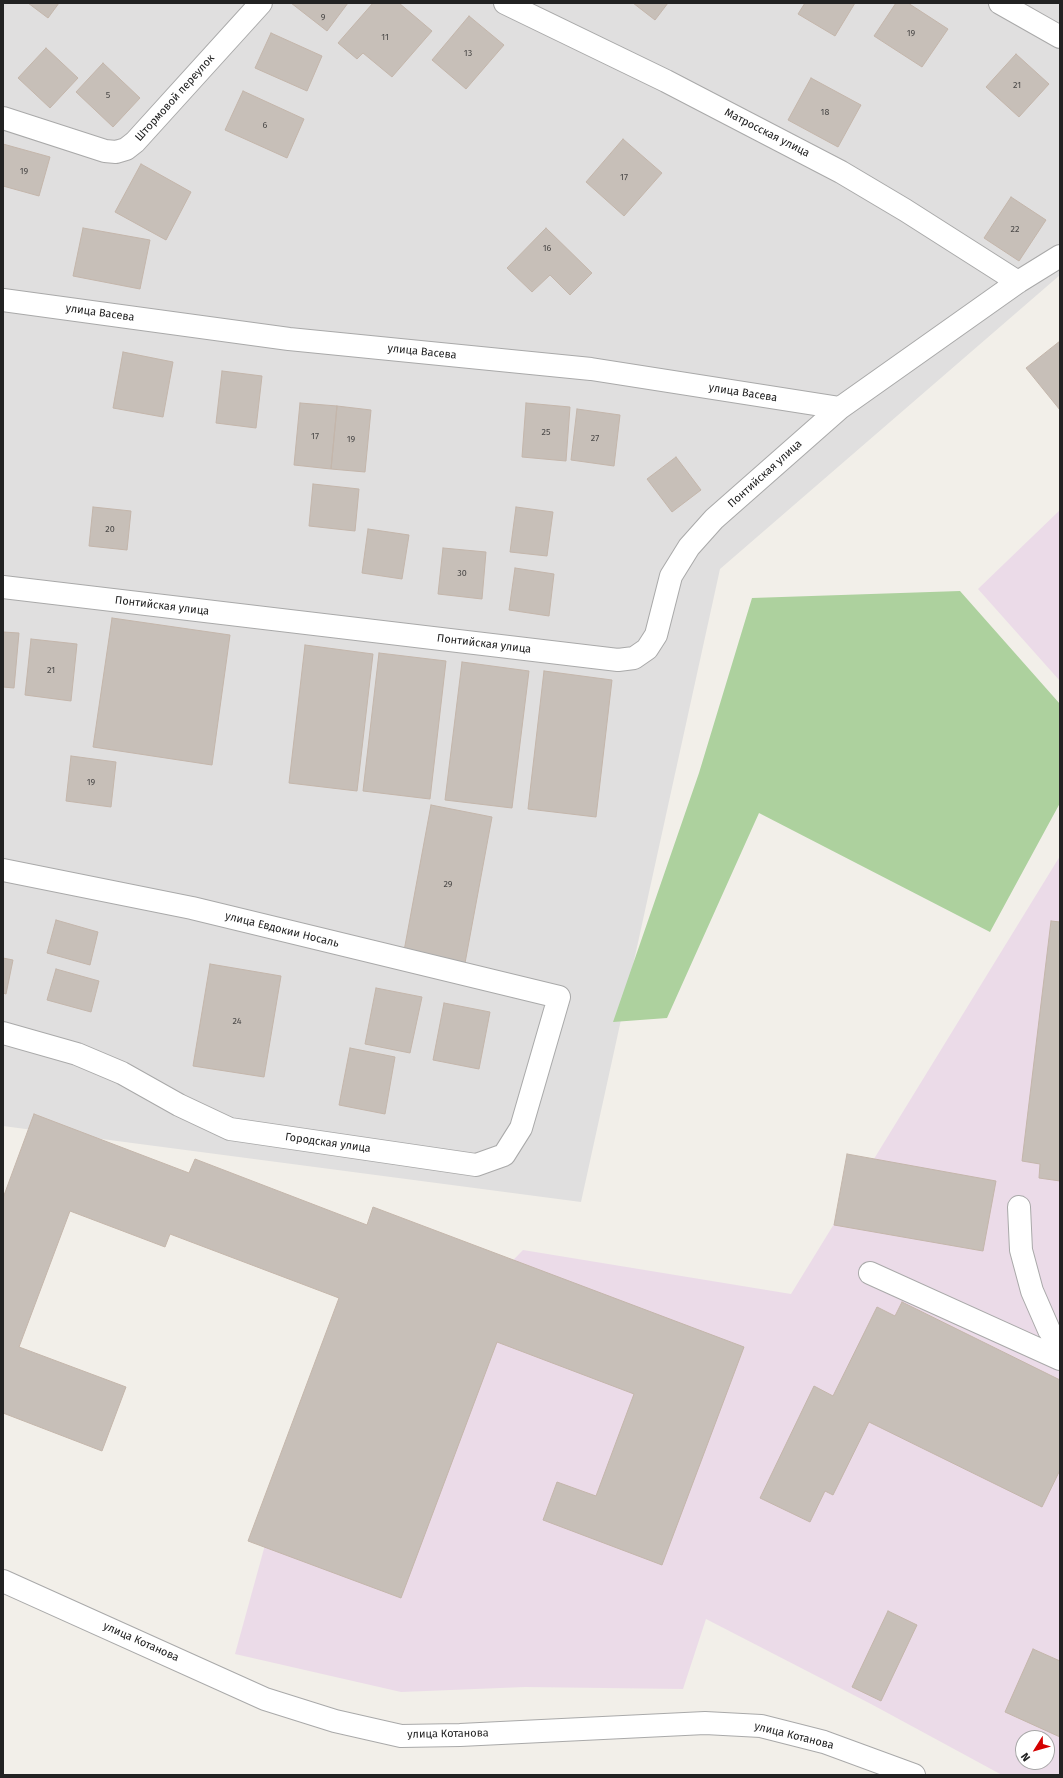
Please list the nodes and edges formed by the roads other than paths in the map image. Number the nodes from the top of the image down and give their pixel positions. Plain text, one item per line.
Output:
1 (261, 3) edge
2 (505, 3) edge
3 (1000, 3) edge
4 (1060, 37) edge
5 (3, 118) edge
6 (1060, 256) edge
7 (1018, 282) junction
8 (3, 300) edge
9 (840, 408) junction
10 (3, 587) edge
11 (3, 870) edge
12 (559, 997) joint
13 (3, 1033) edge
14 (1019, 1207) dead end
15 (870, 1274) dead end
16 (1060, 1346) edge
17 (1060, 1359) edge
18 (3, 1581) edge
19 (914, 1775) edge

1 - 5 street, Штормовой переулок
2 - 7 street, Матросская улица
3 - 4 street
6 - 7 street, Понтийская улица
7 - 9 street, Понтийская улица
8 - 9 street, улица Васева
9 - 10 street, Понтийская улица
11 - 12 street, улица Евдокии Носаль
12 - 13 street, Городская улица
14 - 16 street
15 - 17 street
18 - 19 street, улица Котанова

